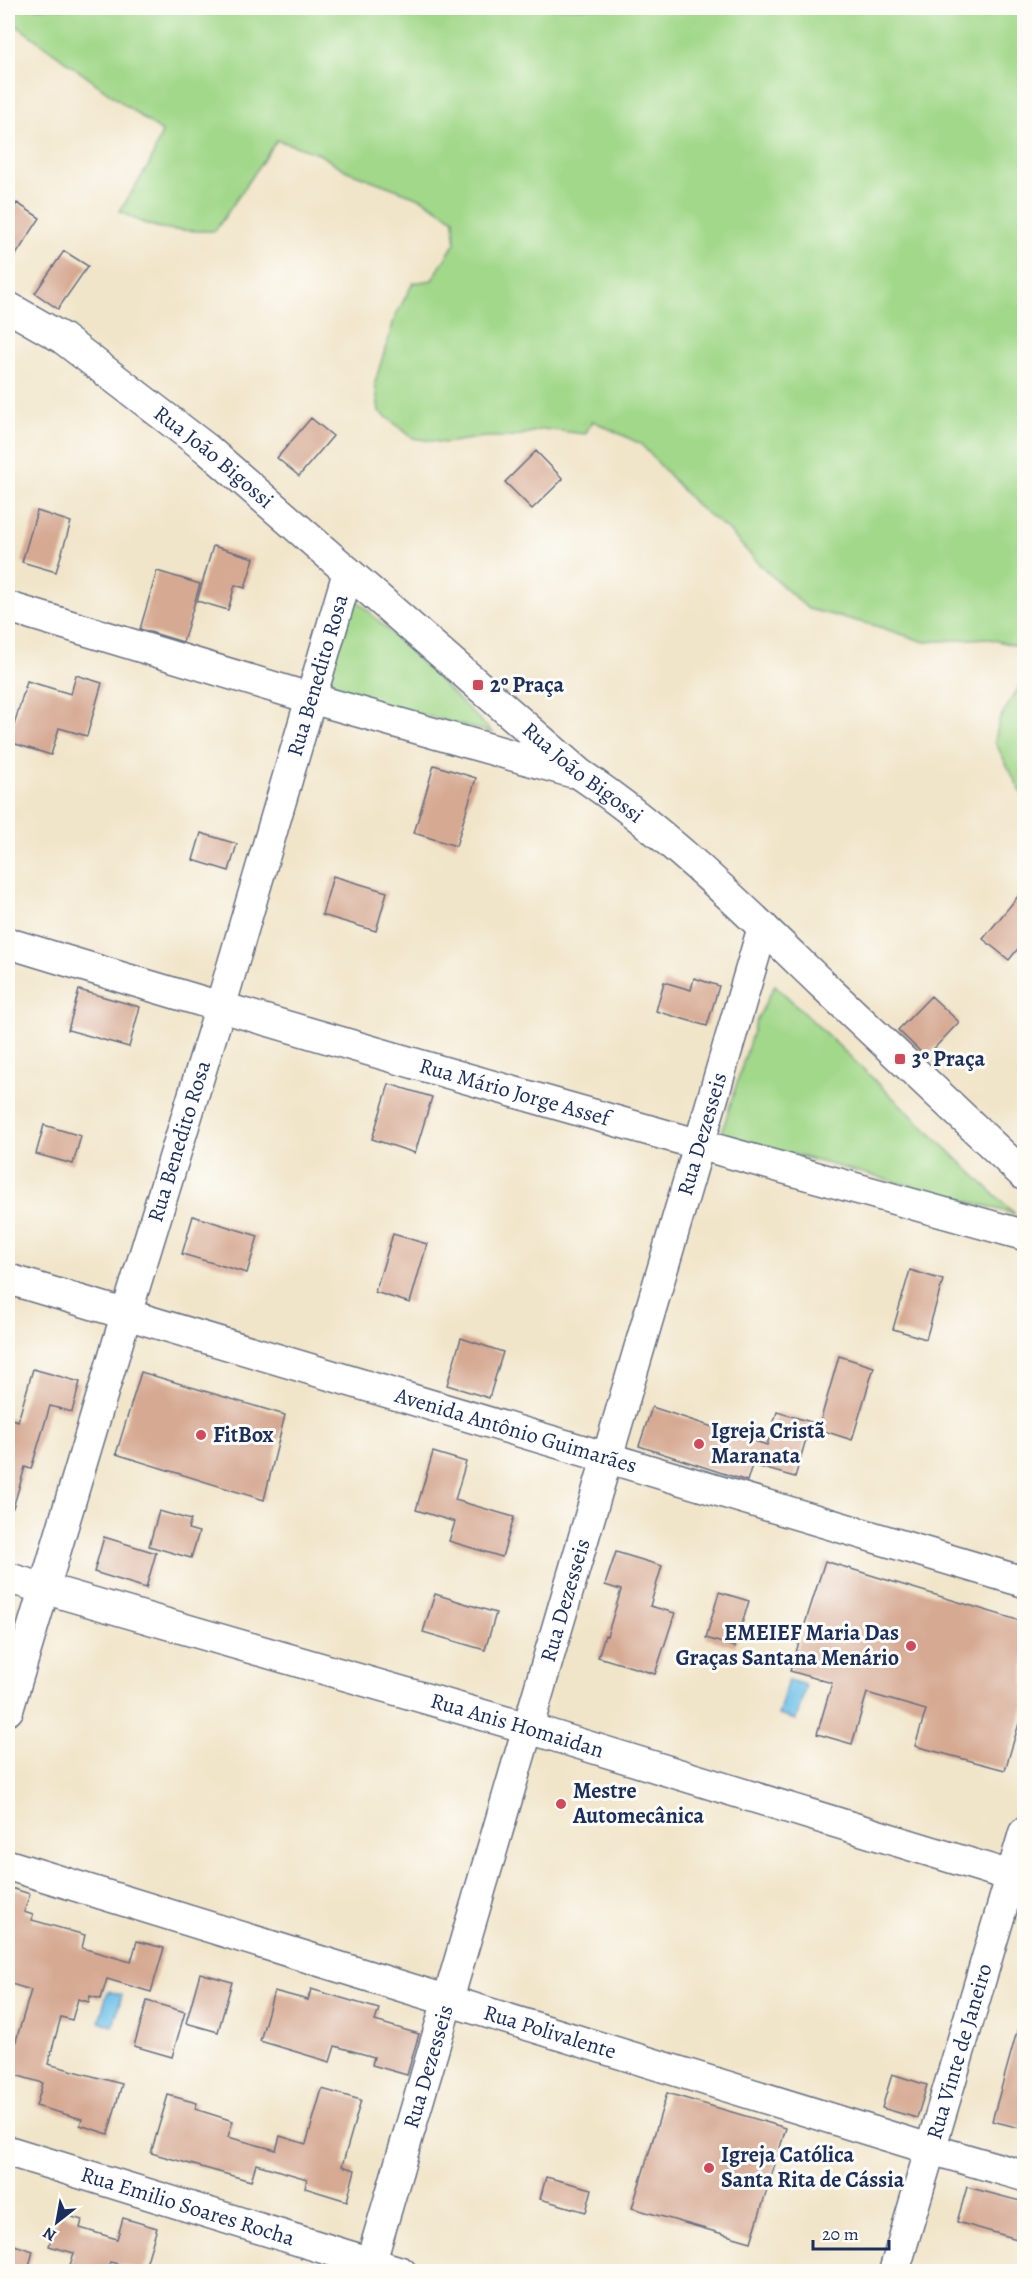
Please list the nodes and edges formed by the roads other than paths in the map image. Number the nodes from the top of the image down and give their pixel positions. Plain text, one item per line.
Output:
1 (8, 307) edge
2 (348, 572) junction
3 (8, 607) edge
4 (310, 698) junction
5 (580, 774) junction
6 (763, 927) junction
7 (8, 943) edge
8 (220, 1008) junction
9 (699, 1145) junction
10 (1024, 1175) edge
11 (1024, 1235) edge
12 (8, 1279) edge
13 (126, 1315) junction
14 (606, 1457) junction
15 (8, 1578) edge
16 (1024, 1582) edge
17 (43, 1588) junction
18 (8, 1710) edge
19 (528, 1728) junction
20 (1024, 1833) edge
21 (8, 1865) edge
22 (1018, 1878) edge
23 (448, 2000) junction
24 (930, 2149) junction
25 (8, 2151) edge
26 (1024, 2176) edge
27 (370, 2267) edge
28 (401, 2271) edge
29 (894, 2271) edge

1 - 2 street, Rua João Bigossi
2 - 4 street, Rua Benedito Rosa
2 - 5 street, Rua João Bigossi
3 - 4 street
4 - 5 street
4 - 8 street, Rua Benedito Rosa
5 - 6 street, Rua João Bigossi
6 - 9 street, Rua Dezesseis
6 - 10 street, Rua João Bigossi
7 - 8 street, Rua Mário Jorge Assef
8 - 9 street, Rua Mário Jorge Assef
8 - 13 street, Rua Benedito Rosa
9 - 11 street, Rua Mário Jorge Assef
9 - 14 street, Rua Dezesseis
12 - 13 street, Avenida Antônio Guimarães
13 - 14 street, Avenida Antônio Guimarães
13 - 17 street, Rua Benedito Rosa
14 - 16 street, Avenida Antônio Guimarães
14 - 19 street, Rua Dezesseis
15 - 17 street, Rua Anis Homaidan
17 - 18 street, Rua Benedito Rosa
17 - 19 street, Rua Anis Homaidan
19 - 22 street, Rua Anis Homaidan
19 - 23 street, Rua Dezesseis
20 - 22 street, Rua Vinte de Janeiro
21 - 23 street, Rua Polivalente
22 - 24 street, Rua Vinte de Janeiro
23 - 24 street, Rua Polivalente
23 - 27 street, Rua Dezesseis
24 - 26 street, Rua Polivalente
24 - 29 street, Rua Vinte de Janeiro
25 - 27 street, Rua Emilio Soares Rocha
27 - 28 street, Rua Emilio Soares Rocha

